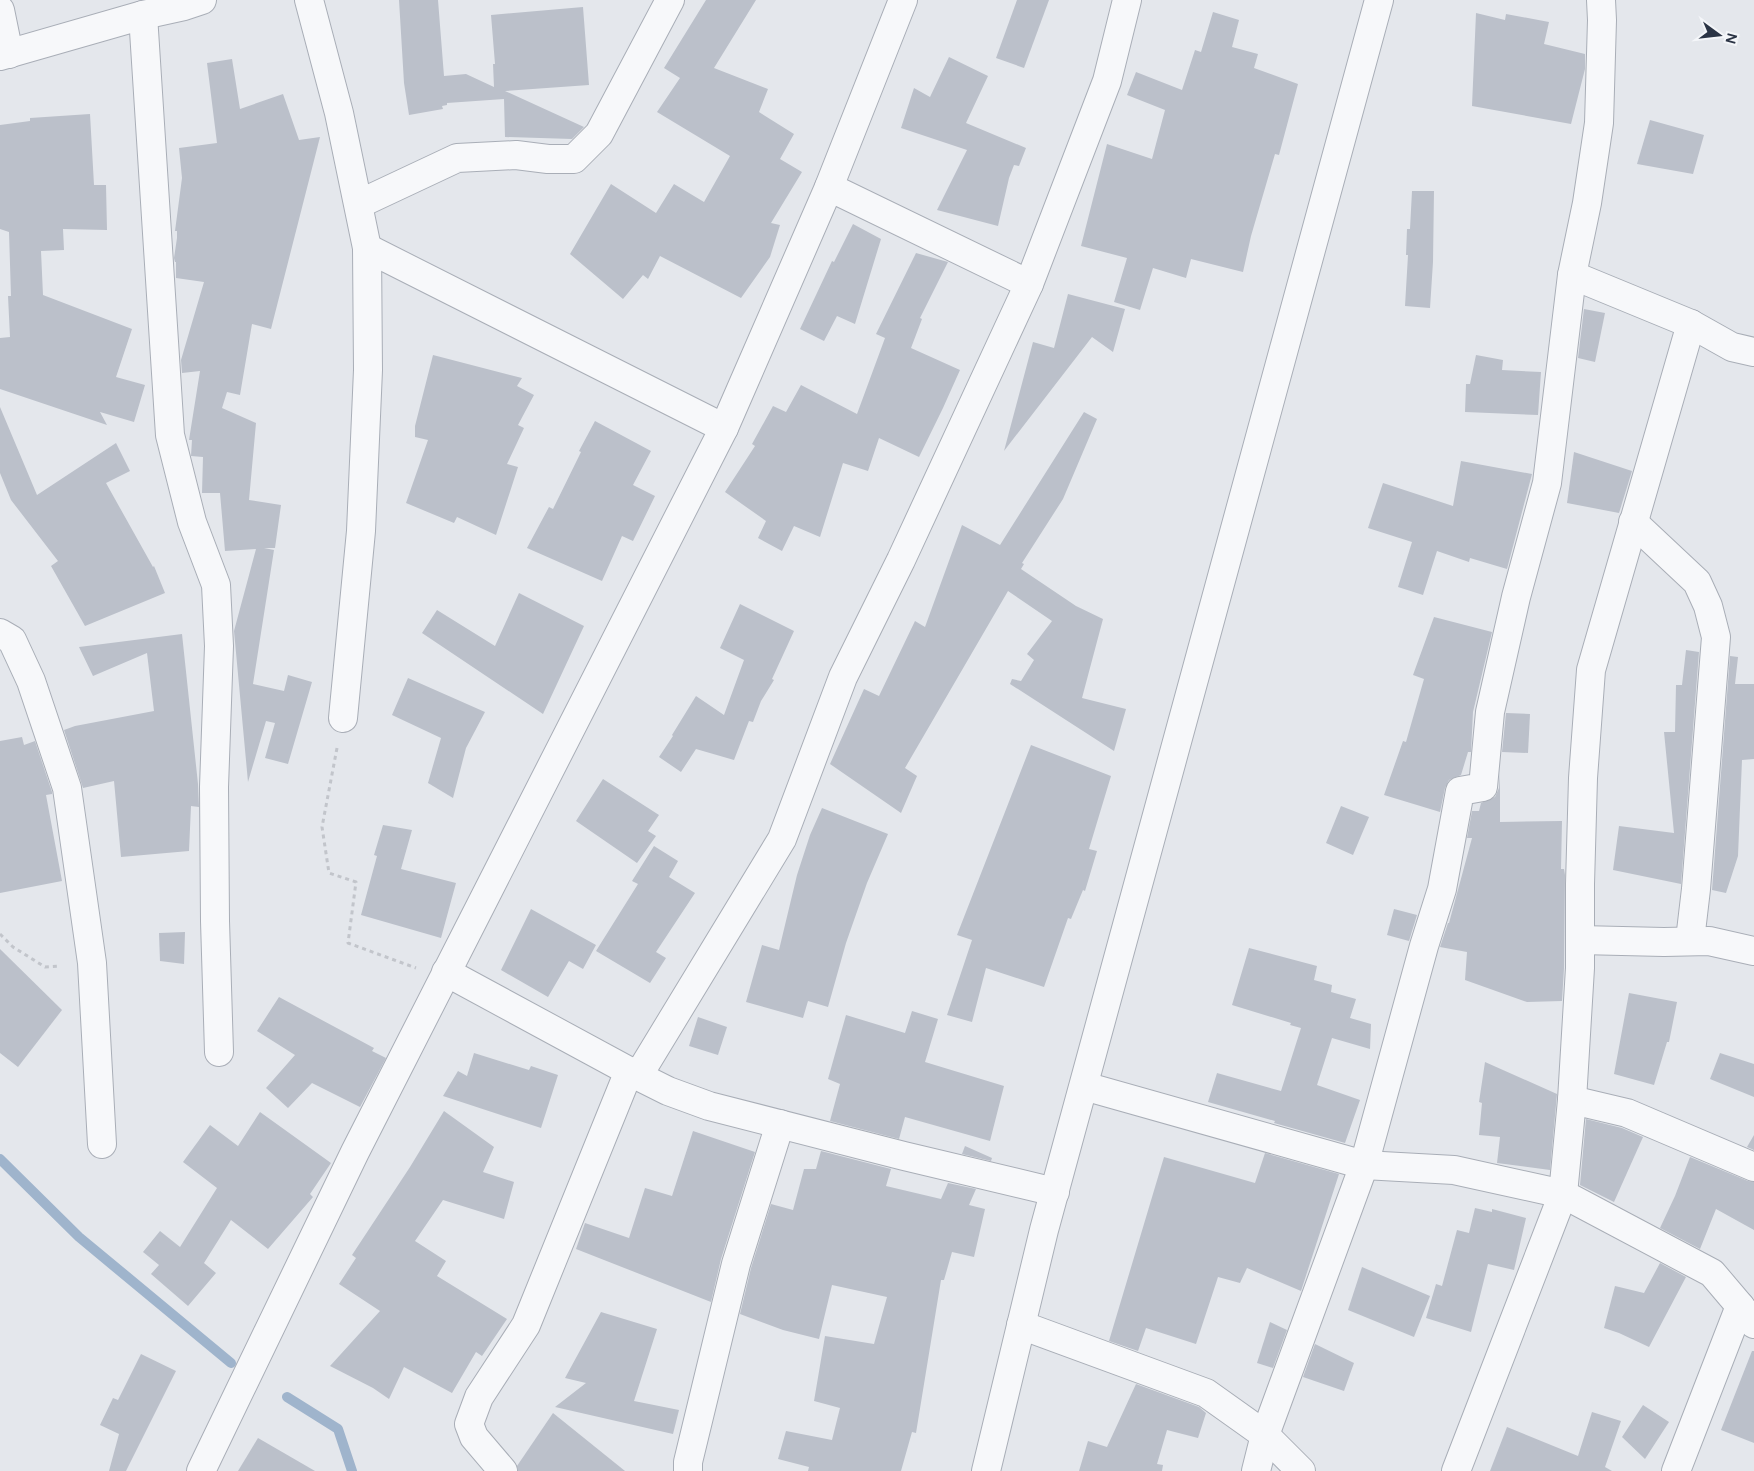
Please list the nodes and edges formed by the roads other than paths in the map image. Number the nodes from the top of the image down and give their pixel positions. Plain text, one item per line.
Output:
1 (309, 0) edge
2 (670, 0) edge
3 (903, 0) edge
4 (1127, 0) edge
5 (1379, 0) edge
6 (1601, 0) edge
7 (189, 2) edge
8 (0, 10) edge
9 (144, 15) junction
10 (5, 55) edge
11 (829, 187) junction
12 (359, 204) junction
13 (367, 248) junction
14 (1572, 274) junction
15 (1030, 284) junction
16 (1691, 324) junction
17 (1754, 352) edge
18 (724, 428) junction
19 (1633, 522) junction
20 (0, 633) edge
21 (343, 718) road end
22 (1580, 940) junction
23 (1690, 940) junction
24 (1754, 951) edge
25 (445, 976) junction
26 (220, 1052) dead end
27 (633, 1073) junction
28 (1084, 1086) junction
29 (1572, 1100) junction
30 (780, 1124) junction
31 (102, 1144) dead end
32 (1364, 1164) junction
33 (1754, 1167) edge
34 (1055, 1192) junction
35 (1563, 1194) junction
36 (1747, 1315) edge
37 (1021, 1325) junction
38 (1265, 1435) junction
39 (201, 1471) edge
40 (503, 1471) edge
41 (688, 1471) edge
42 (986, 1471) edge
43 (1256, 1471) edge
44 (1301, 1471) edge
45 (1456, 1471) edge
46 (1676, 1471) edge

1 - 12 street
2 - 12 street
3 - 11 street
4 - 15 street
5 - 28 street
6 - 14 street
7 - 9 street
8 - 10 street
9 - 10 street
9 - 26 street
11 - 15 street
11 - 18 street
12 - 13 street
13 - 18 street
13 - 21 street
14 - 16 street
14 - 32 street
15 - 27 street
16 - 17 street
16 - 19 street
18 - 25 street
19 - 22 street
19 - 23 street
20 - 31 street
22 - 23 street
22 - 29 street
23 - 24 street
25 - 27 street
25 - 39 street
27 - 30 street
27 - 40 street
28 - 32 street
28 - 34 street
29 - 33 street
29 - 35 street
30 - 34 street
30 - 41 street
32 - 35 street
32 - 38 street
34 - 37 street
35 - 36 street
35 - 45 street
36 - 46 street
37 - 38 street
37 - 42 street
38 - 43 street
38 - 44 street

